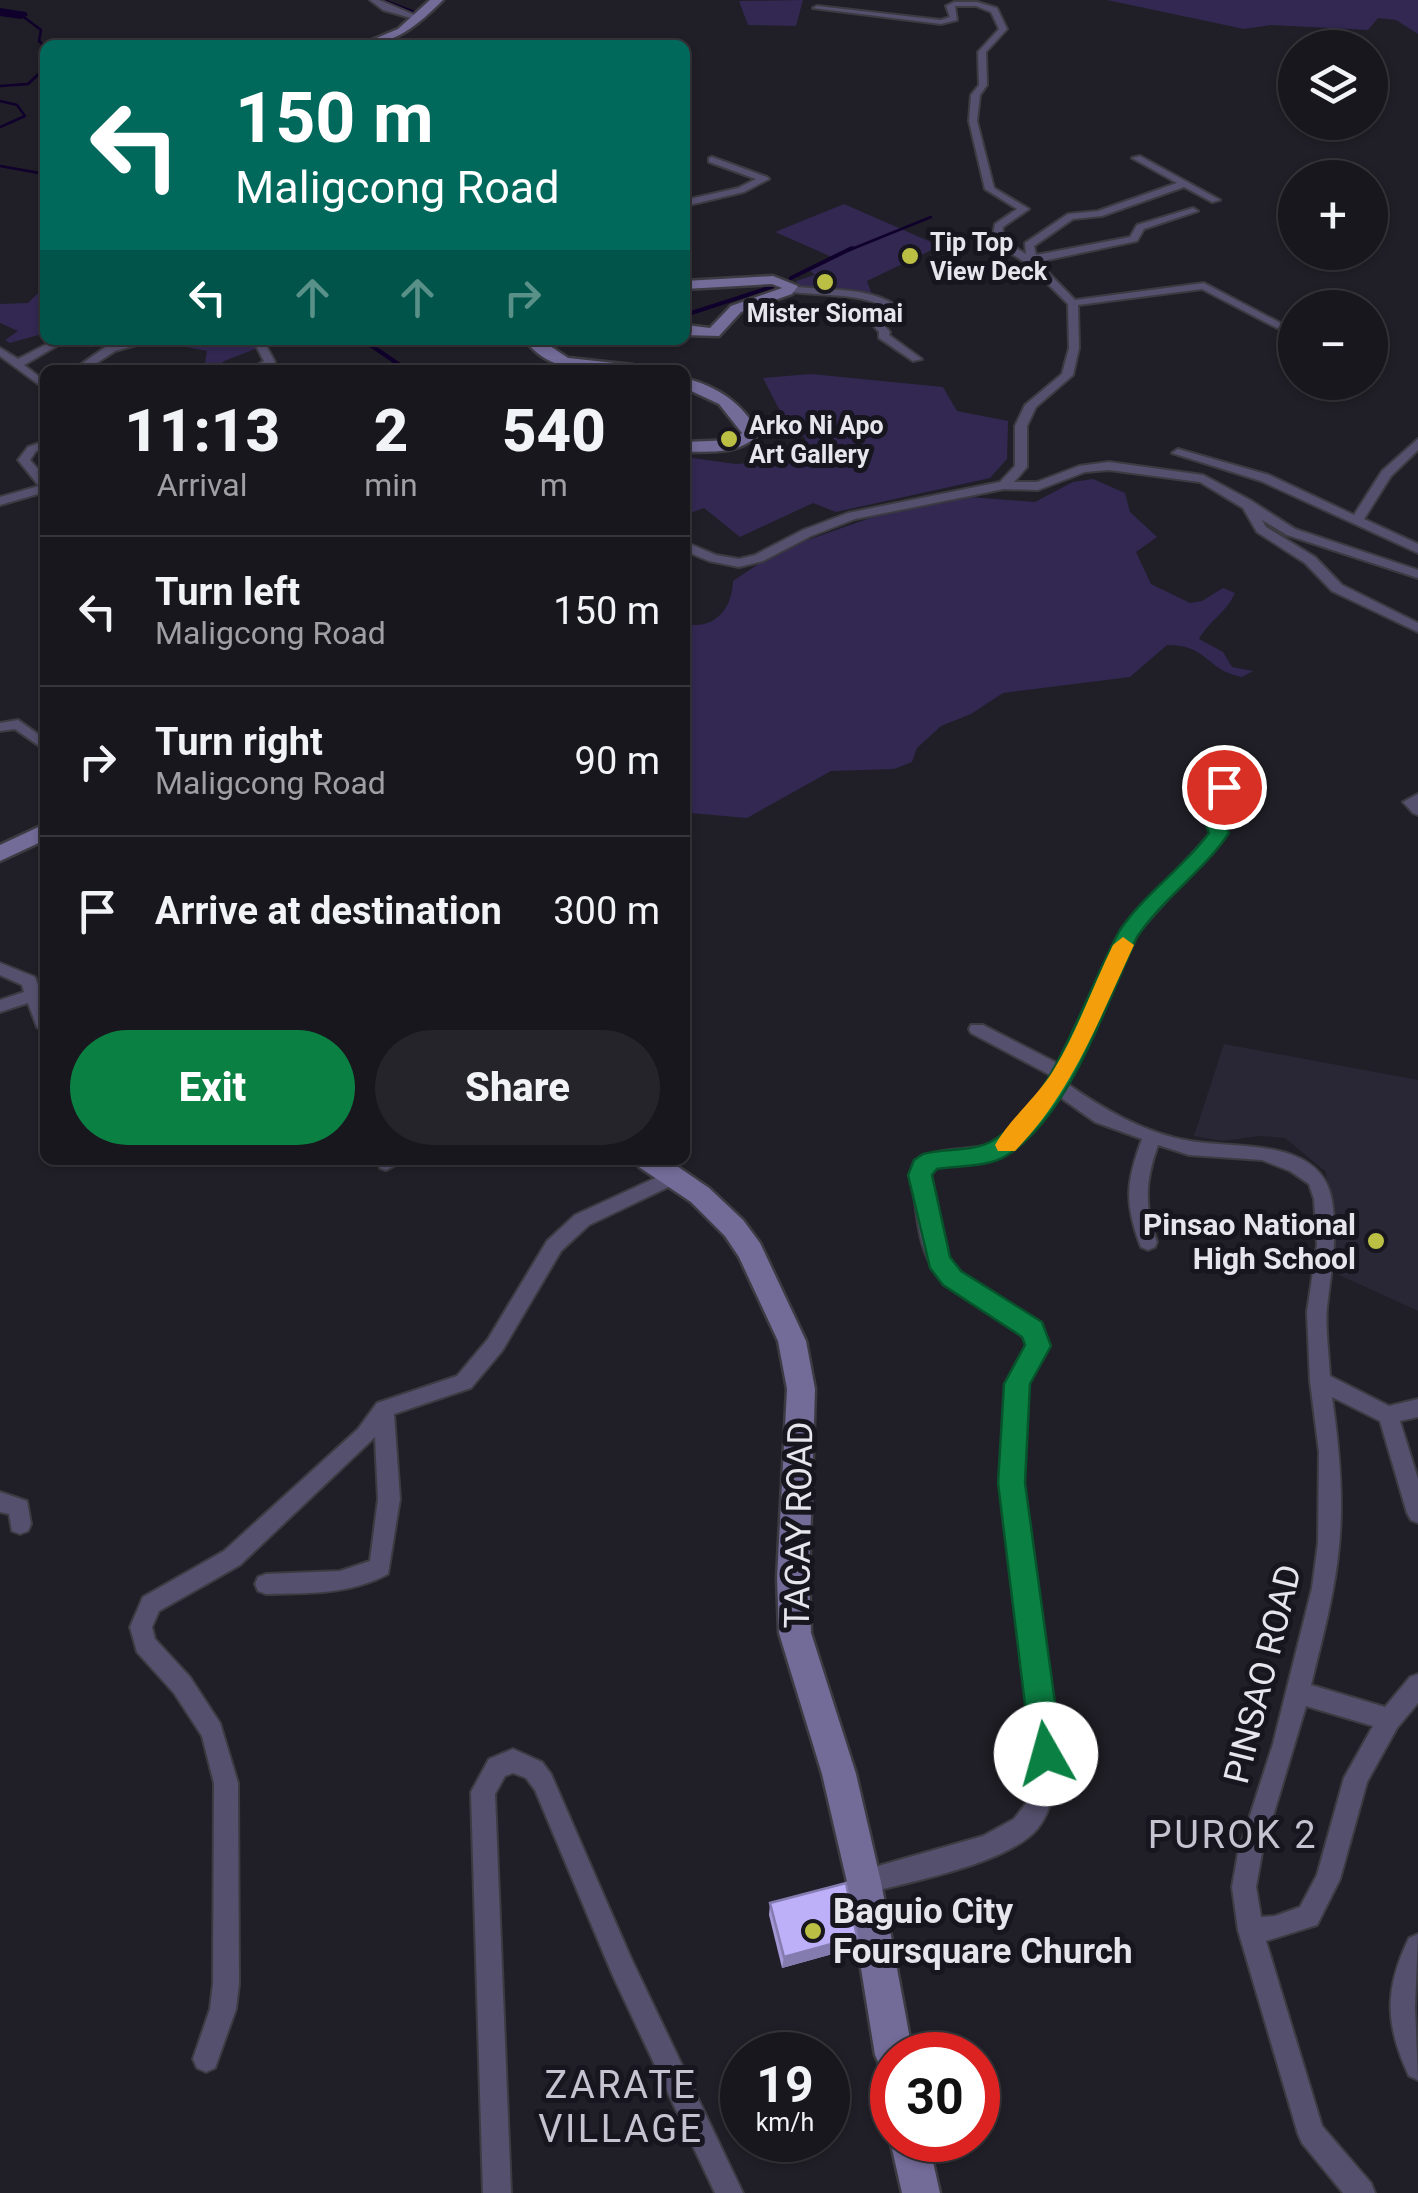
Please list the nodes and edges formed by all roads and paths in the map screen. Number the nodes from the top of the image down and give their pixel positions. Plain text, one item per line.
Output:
1 (374, 0) edge
2 (437, 0) edge
3 (817, 8) dead end
4 (418, 18) junction
5 (379, 40) edge
6 (1137, 158) dead end
7 (712, 160) dead end
8 (1183, 184) junction
9 (1215, 200) dead end
10 (690, 202) edge
11 (1193, 212) dead end
12 (1032, 261) junction
13 (690, 283) edge
14 (789, 289) junction
15 (1072, 303) junction
16 (1278, 324) edge
17 (690, 330) edge
18 (53, 345) edge
19 (125, 345) edge
20 (261, 345) edge
21 (535, 345) edge
22 (0, 352) edge
23 (917, 359) dead end
24 (18, 363) junction
25 (86, 365) edge
26 (265, 365) edge
27 (596, 365) edge
28 (40, 380) edge
29 (690, 385) edge
30 (1418, 443) edge
31 (40, 447) edge
32 (690, 447) edge
33 (1178, 453) dead end
34 (40, 483) edge
35 (1004, 485) junction
36 (40, 490) edge
37 (0, 502) edge
38 (1246, 503) junction
39 (1356, 522) junction
40 (690, 548) edge
41 (1418, 549) edge
42 (1418, 574) edge
43 (1418, 628) edge
44 (0, 728) edge
45 (40, 742) edge
46 (1237, 760) dead end
47 (1418, 799) edge
48 (1418, 810) edge
49 (40, 834) edge
50 (0, 854) edge
51 (0, 969) edge
52 (36, 985) edge
53 (0, 1006) edge
54 (978, 1030) dead end
55 (1059, 1079) junction
56 (1152, 1136) junction
57 (661, 1168) edge
58 (1148, 1242) dead end
59 (1320, 1382) junction
60 (1418, 1408) edge
61 (384, 1410) junction
62 (1388, 1415) junction
63 (0, 1502) edge
64 (1418, 1514) edge
65 (20, 1524) dead end
66 (266, 1584) dead end
67 (1418, 1685) edge
68 (1297, 1692) junction
69 (1389, 1720) junction
70 (864, 1882) junction
71 (1250, 1930) junction
72 (1418, 1947) edge
73 (890, 2032) edge
74 (206, 2060) dead end
75 (1418, 2067) edge
76 (914, 2162) edge
77 (497, 2193) edge
78 (730, 2193) edge
79 (921, 2193) edge
80 (1361, 2193) edge

1 - 4 street
2 - 4 main road
3 - 12 street
4 - 5 main road
6 - 8 street
7 - 10 street
8 - 9 street
8 - 12 street
11 - 12 street
12 - 15 street
13 - 14 main road
14 - 17 main road
14 - 23 street
15 - 16 street
15 - 35 street
18 - 24 street
19 - 25 street
20 - 26 street
21 - 27 main road
22 - 24 street
24 - 28 street
29 - 32 main road
30 - 39 street
31 - 34 street
33 - 39 street
35 - 38 street
35 - 40 street
36 - 37 street
38 - 42 street
38 - 43 street
39 - 41 street
44 - 45 street
46 - 55 street
47 - 48 street
49 - 50 main road
51 - 52 street
52 - 53 street
54 - 55 street
55 - 56 street
55 - 70 street
56 - 58 street
56 - 59 street, PINSAO ROAD
57 - 61 street
57 - 70 main road, TACAY ROAD
59 - 62 street
59 - 68 street, PINSAO ROAD
60 - 62 street
61 - 66 street
61 - 74 street
62 - 64 street
63 - 65 street
67 - 69 street
68 - 69 street
68 - 71 street, PINSAO ROAD
69 - 71 street
70 - 73 main road, TACAY ROAD
71 - 80 street, PINSAO ROAD
72 - 75 street
76 - 79 main road
77 - 78 street

